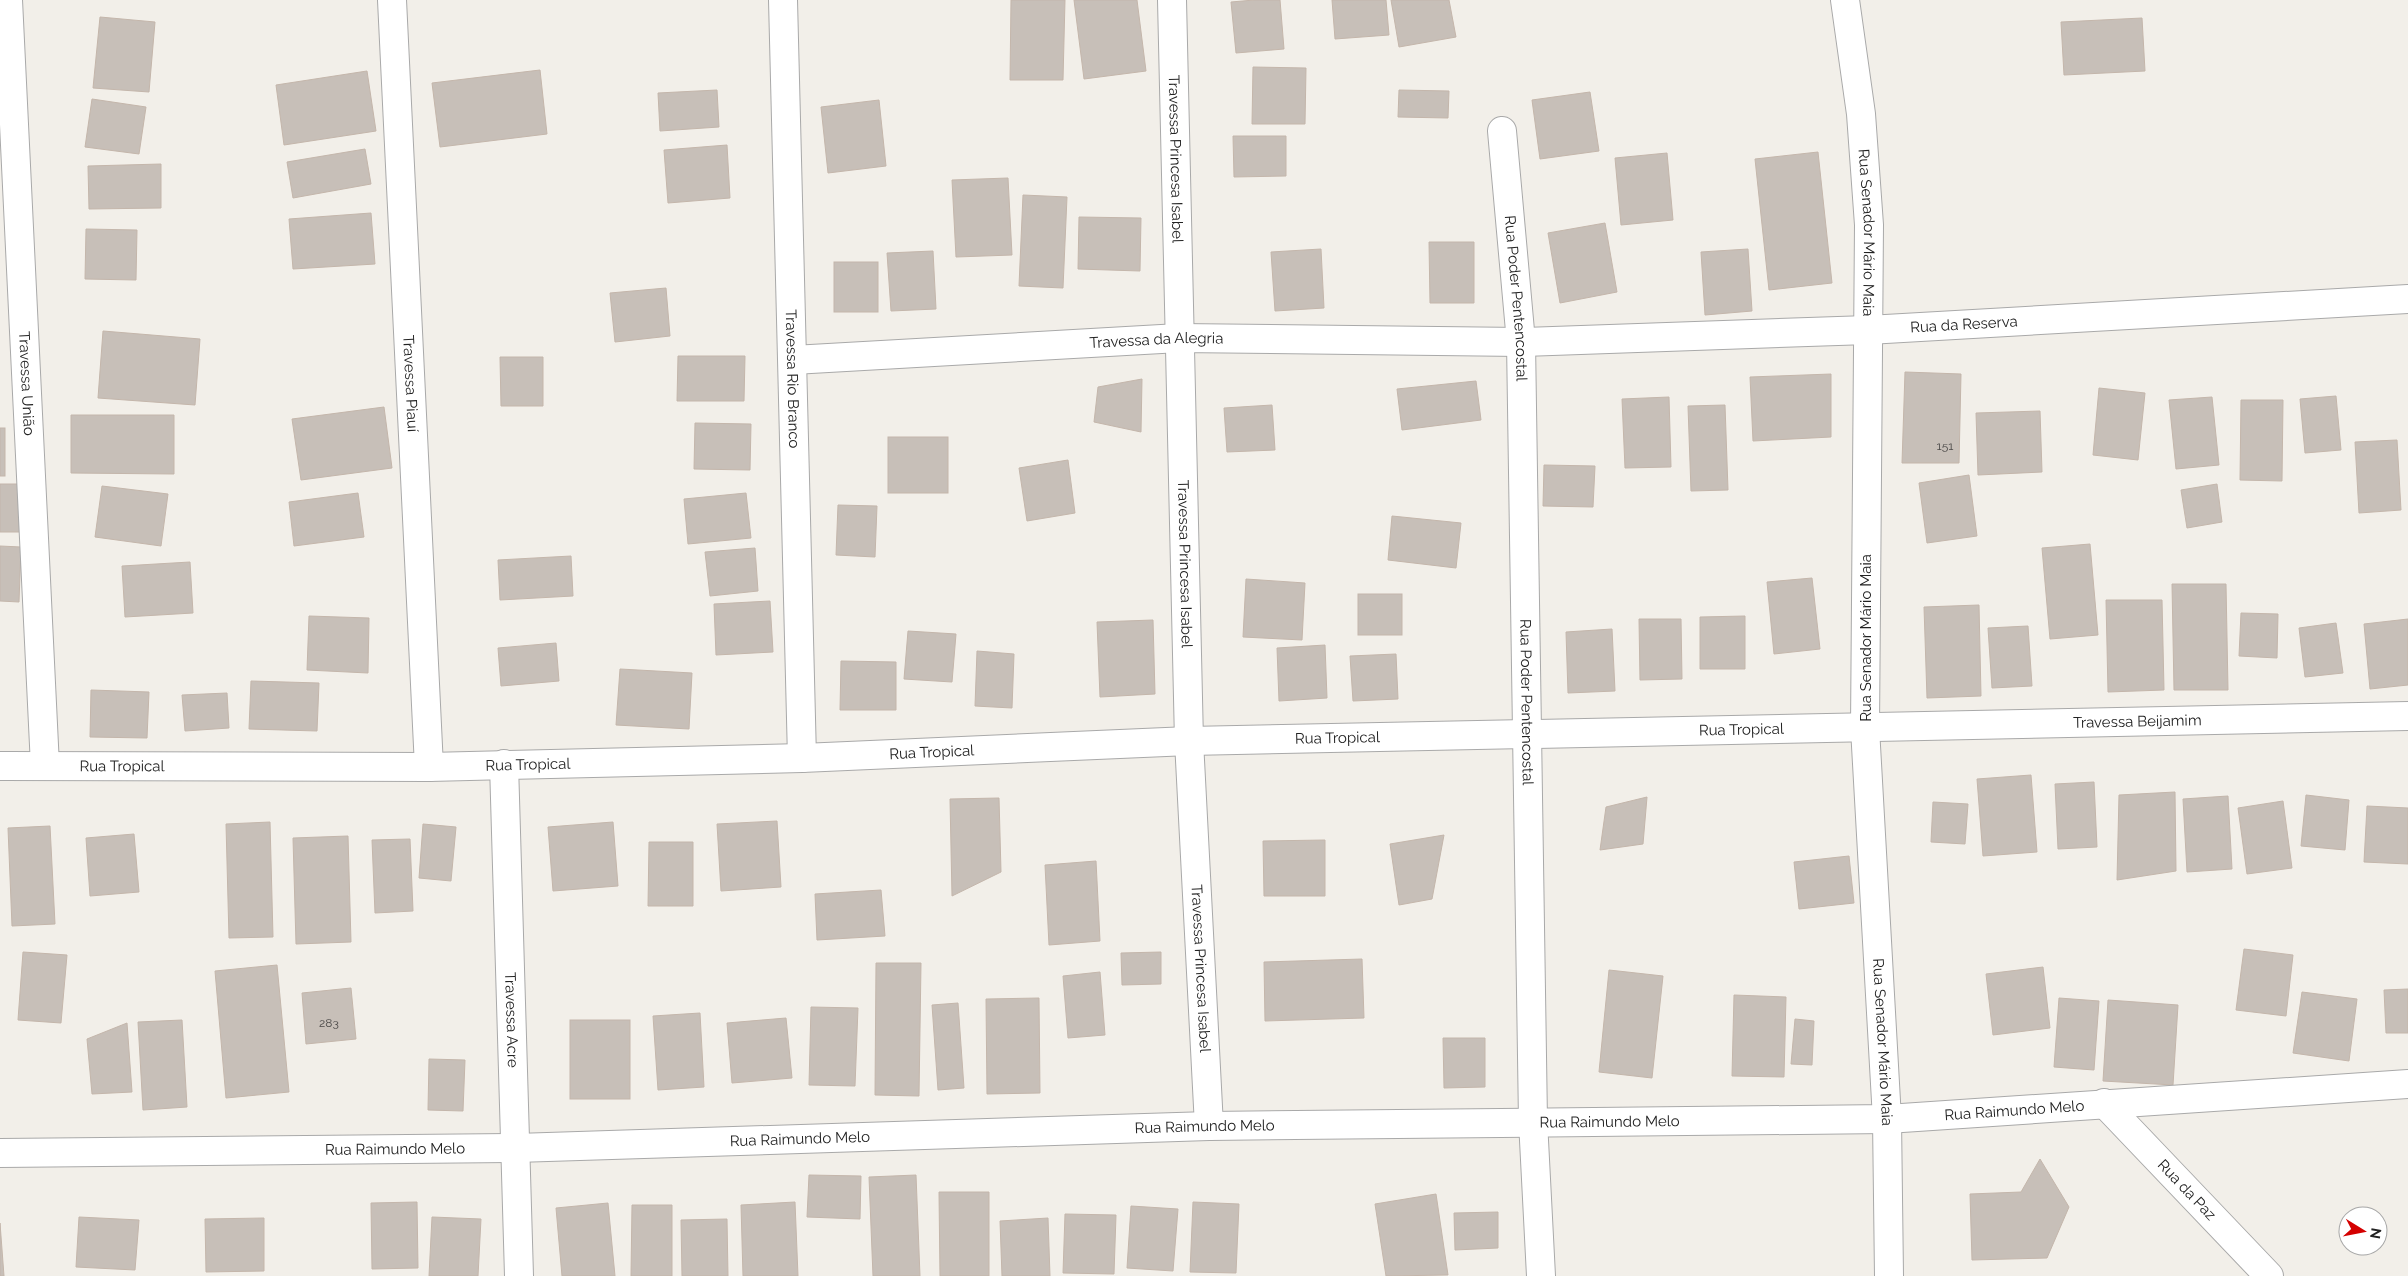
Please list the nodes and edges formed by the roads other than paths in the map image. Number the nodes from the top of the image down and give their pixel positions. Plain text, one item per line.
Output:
1 (8, 0) edge
2 (392, 0) edge
3 (783, 0) edge
4 (1172, 0) edge
5 (1845, 0) edge
6 (1502, 131) dead end
7 (2408, 299) edge
8 (1868, 330) junction
9 (1179, 338) junction
10 (1521, 342) junction
11 (793, 360) junction
12 (2408, 716) edge
13 (1865, 728) junction
14 (1526, 732) junction
15 (1189, 741) junction
16 (802, 758) junction
17 (504, 764) junction
18 (0, 766) edge
19 (45, 766) junction
20 (429, 767) junction
21 (2408, 1084) edge
22 (2104, 1103) junction
23 (1888, 1119) junction
24 (1533, 1121) junction
25 (1209, 1126) junction
26 (516, 1148) junction
27 (0, 1153) edge
28 (519, 1276) edge
29 (1541, 1276) edge
30 (1889, 1276) edge
31 (2269, 1276) edge

1 - 19 street, Travessa União
2 - 20 street, Travessa Piauí
3 - 11 street, Travessa Rio Branco
4 - 9 street, Travessa Princesa Isabel
5 - 8 street, Rua Senador Mário Maia
6 - 10 street, Rua Poder Pentencostal
7 - 8 street, Rua da Reserva
8 - 10 street, Rua da Reserva
8 - 13 street, Rua Senador Mário Maia
9 - 10 street, Travessa da Alegria
9 - 11 street, Travessa da Alegria
9 - 15 street, Travessa Princesa Isabel
10 - 14 street, Rua Poder Pentencostal
11 - 16 street, Travessa Rio Branco
12 - 13 street, Travessa Beijamim
13 - 14 street, Rua Tropical
13 - 23 street, Rua Senador Mário Maia
14 - 15 street, Rua Tropical
14 - 24 street, Rua Poder Pentencostal
15 - 16 street, Rua Tropical
15 - 25 street, Travessa Princesa Isabel
16 - 17 street, Rua Tropical
17 - 20 street, Rua Tropical
17 - 26 street, Travessa Acre
18 - 19 street, Rua Tropical
19 - 20 street, Rua Tropical
21 - 22 street, Rua Raimundo Melo
22 - 23 street, Rua Raimundo Melo
22 - 31 street, Rua da Paz
23 - 24 street, Rua Raimundo Melo
23 - 30 street, Rua Senador Mário Maia
24 - 25 street, Rua Raimundo Melo
24 - 29 street, Rua Poder Pentencostal
25 - 26 street, Rua Raimundo Melo
26 - 27 street, Rua Raimundo Melo
26 - 28 street, Travessa Acre

